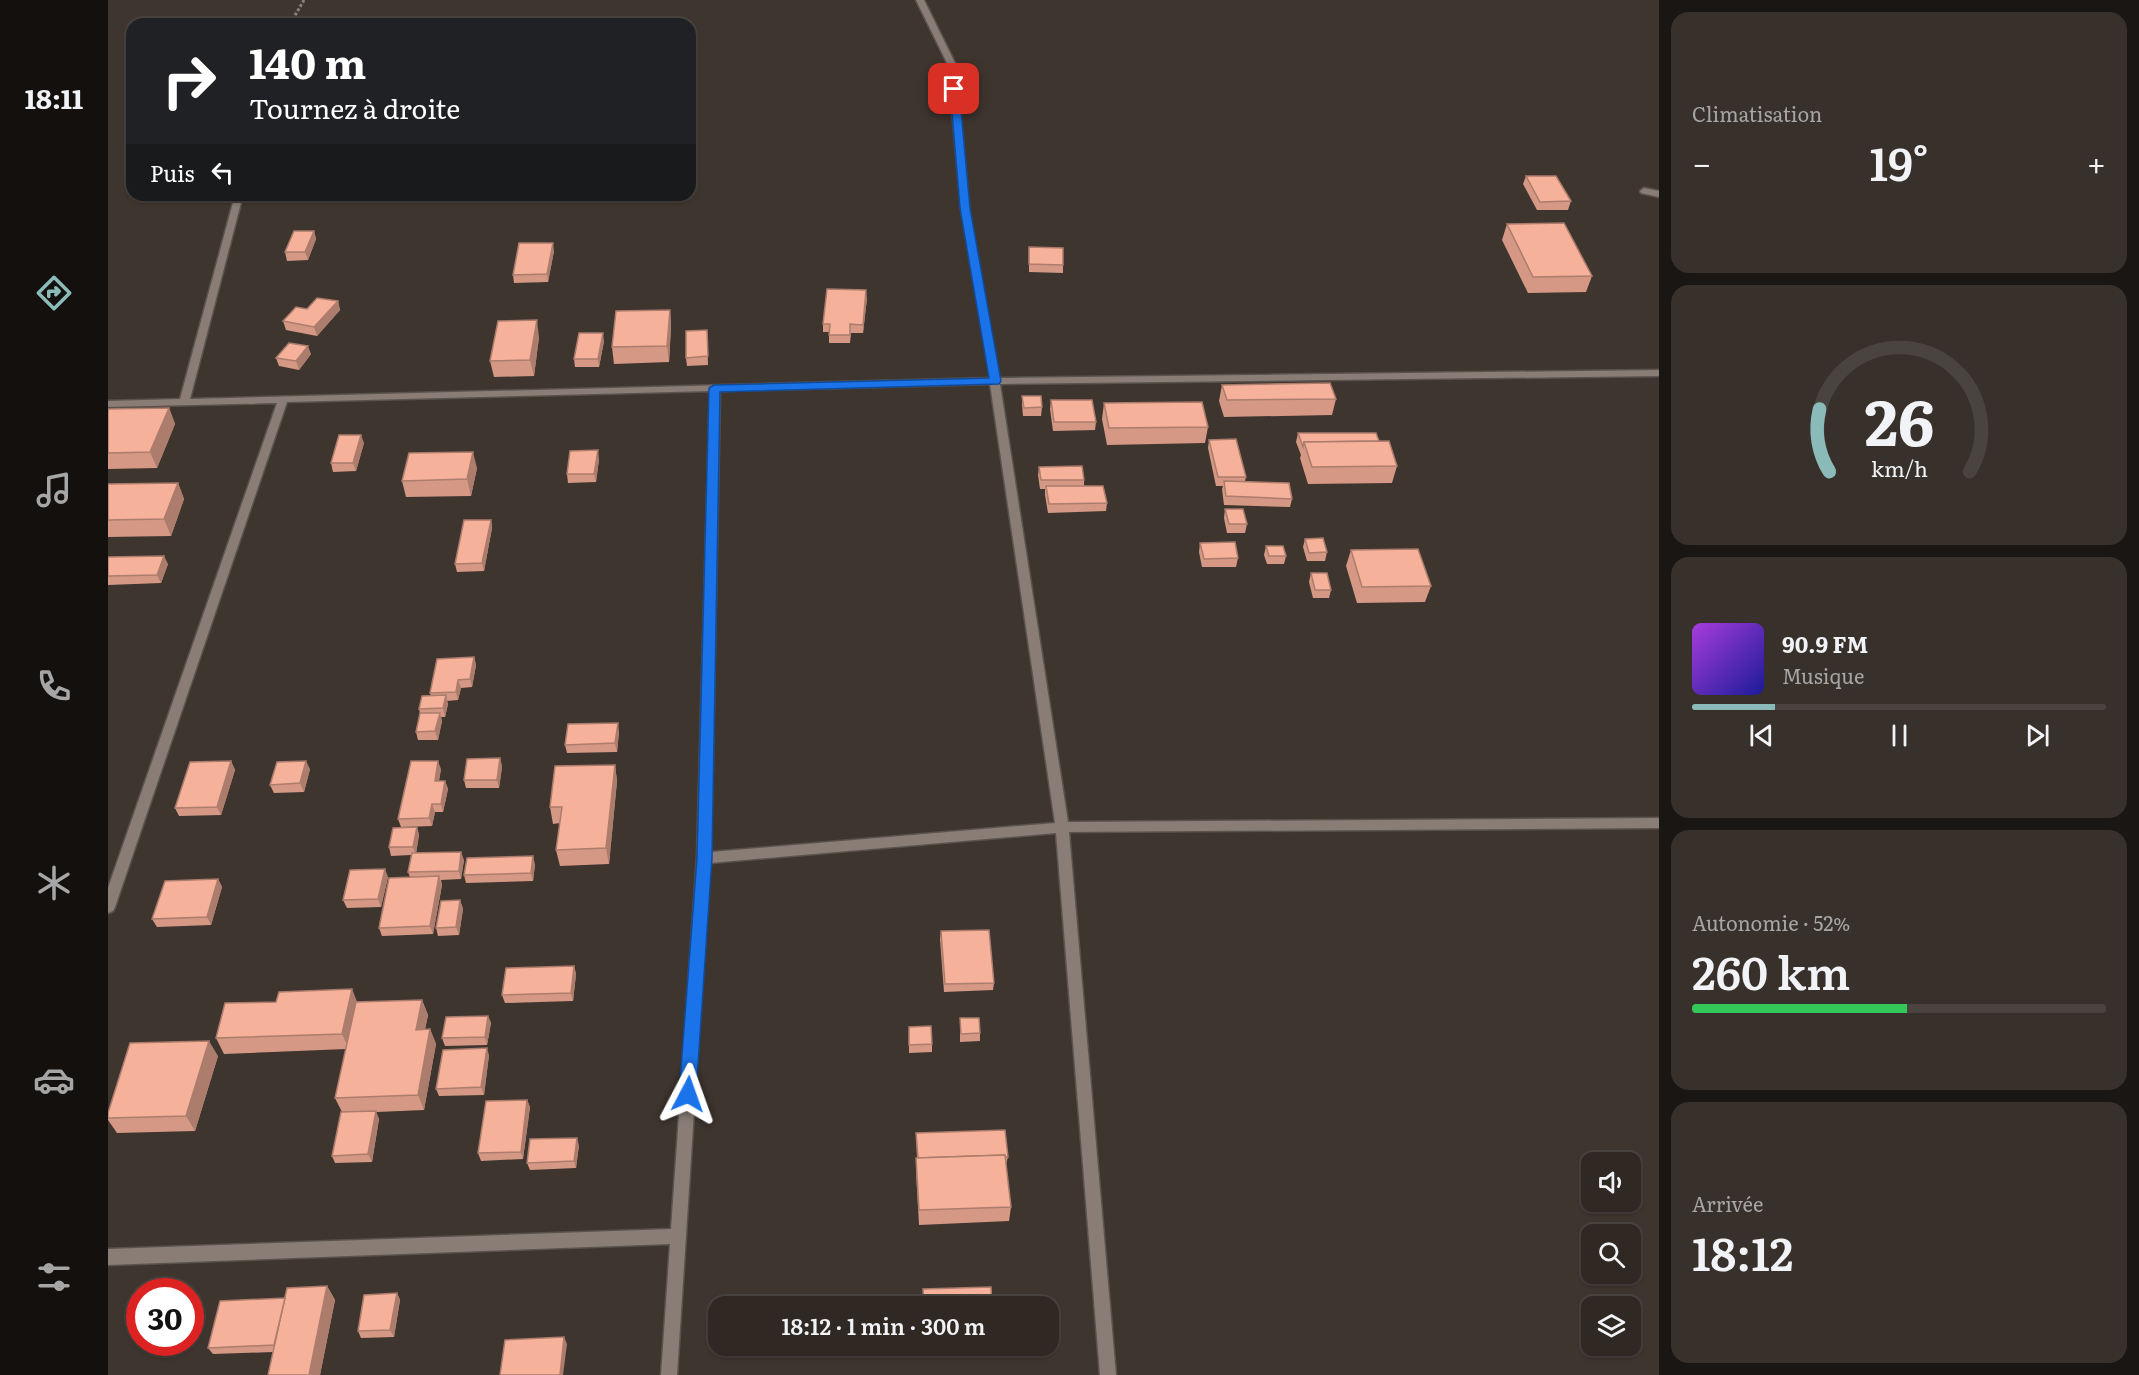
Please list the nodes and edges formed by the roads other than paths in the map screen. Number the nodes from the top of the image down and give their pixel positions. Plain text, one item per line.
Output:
1 (920, 0) edge
2 (1644, 191) dead end
3 (1659, 194) edge
4 (237, 201) edge
5 (1659, 373) edge
6 (995, 381) junction
7 (714, 388) junction
8 (283, 399) junction
9 (183, 402) junction
10 (108, 404) edge
11 (1659, 823) edge
12 (1062, 826) junction
13 (704, 858) junction
14 (108, 907) edge
15 (678, 1236) junction
16 (108, 1257) edge
17 (669, 1375) edge
18 (1108, 1375) edge

1 - 6 street
2 - 3 street
4 - 9 street
5 - 6 street
6 - 7 street
6 - 12 street
7 - 8 street
7 - 13 street
8 - 9 street
8 - 14 street
9 - 10 street
11 - 12 street
12 - 13 street
12 - 18 street
13 - 15 street
15 - 16 street
15 - 17 street

